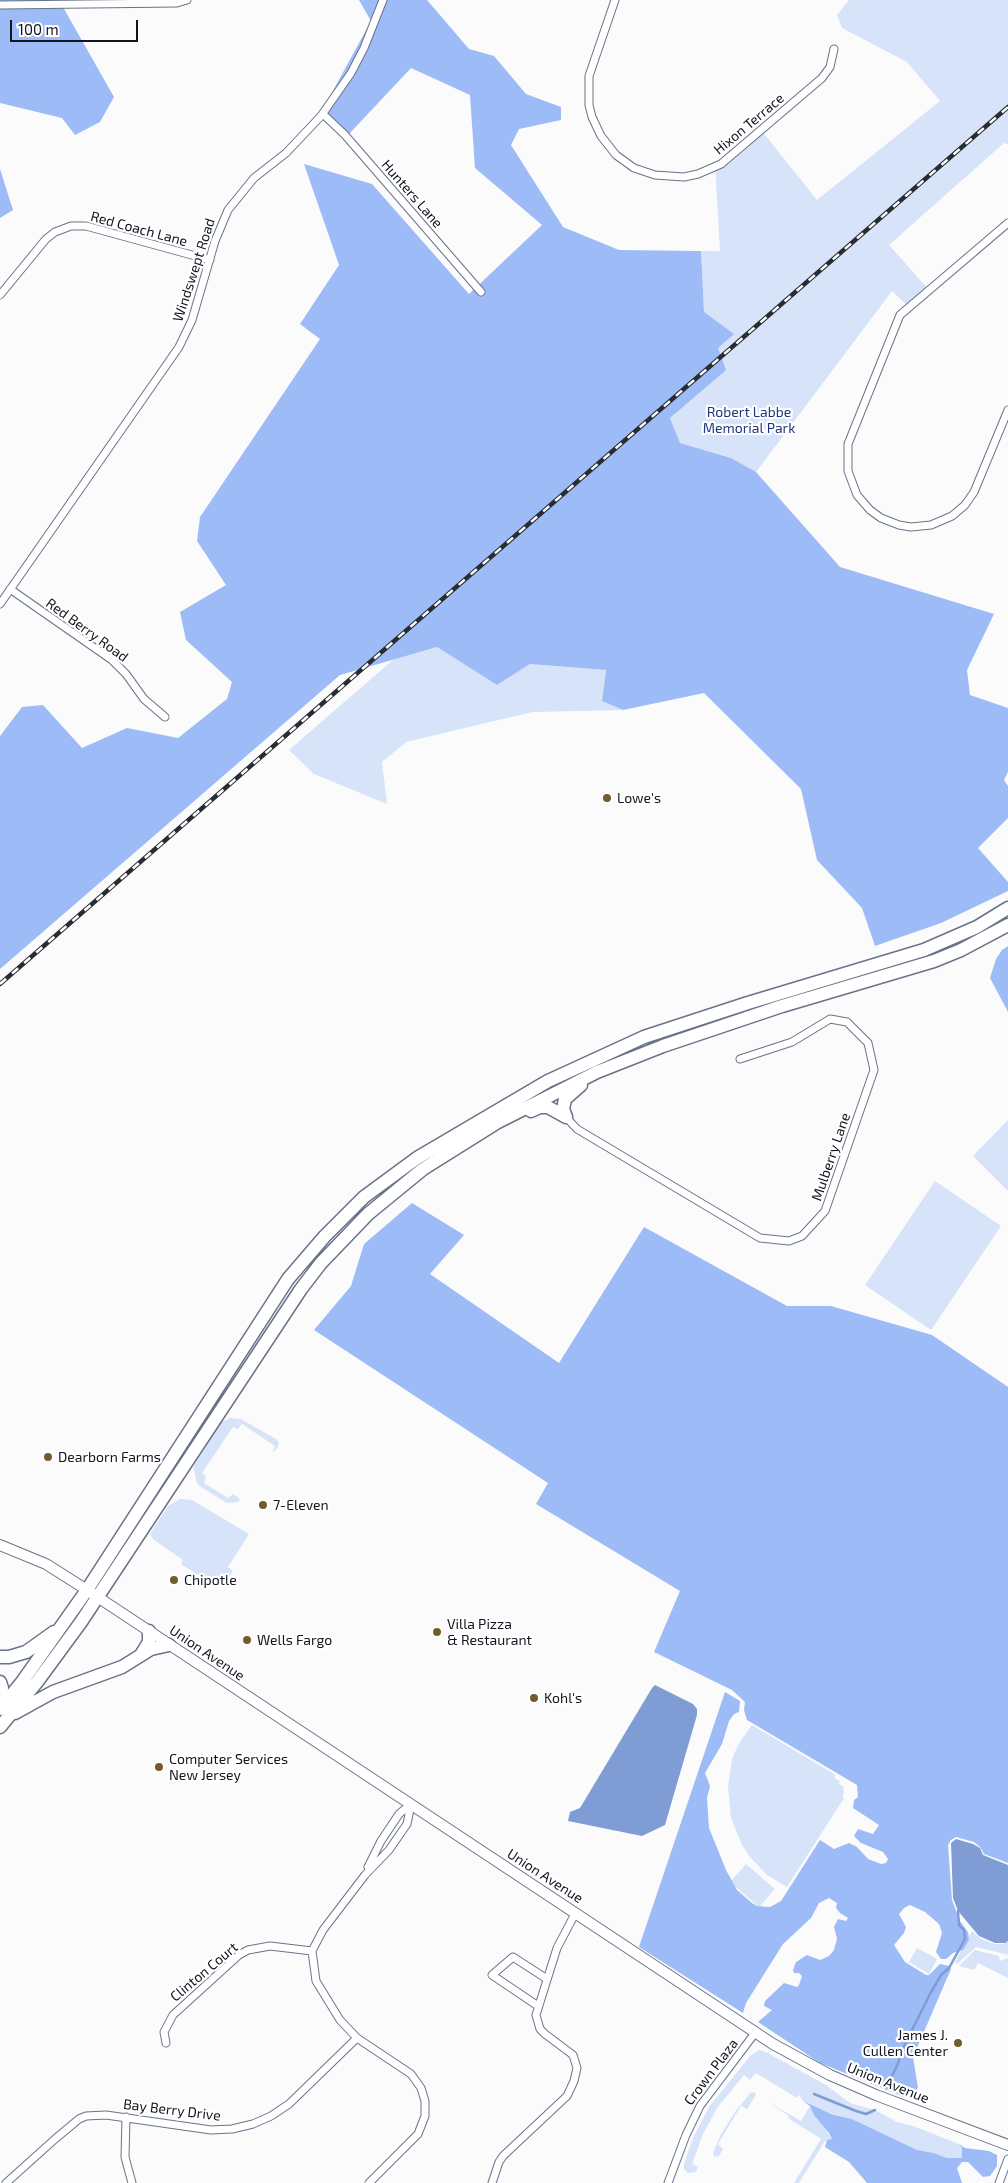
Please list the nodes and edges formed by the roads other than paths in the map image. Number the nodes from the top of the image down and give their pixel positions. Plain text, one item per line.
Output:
1 (187, 0) edge
2 (383, 0) edge
3 (615, 0) edge
4 (0, 5) edge
5 (834, 48) dead end
6 (323, 114) junction
7 (1008, 223) edge
8 (210, 260) junction
9 (481, 292) dead end
10 (0, 295) edge
11 (1008, 410) edge
12 (10, 590) junction
13 (0, 604) edge
14 (165, 717) dead end
15 (1008, 908) edge
16 (1008, 925) edge
17 (740, 1059) dead end
18 (597, 1072) junction
19 (566, 1117) junction
20 (498, 1122) junction
21 (0, 1545) edge
22 (92, 1594) junction
23 (62, 1626) junction
24 (149, 1631) junction
25 (169, 1645) junction
26 (141, 1655) junction
27 (0, 1657) edge
28 (0, 1682) edge
29 (0, 1697) edge
30 (3, 1718) edge
31 (411, 1804) junction
32 (365, 1875) junction
33 (576, 1912) junction
34 (312, 1952) junction
35 (547, 1979) junction
36 (538, 2006) junction
37 (755, 2033) junction
38 (357, 2038) junction
39 (166, 2043) dead end
40 (126, 2117) junction
41 (1008, 2145) edge
42 (1008, 2159) edge
43 (6, 2183) edge
44 (132, 2183) edge
45 (369, 2183) edge
46 (492, 2183) edge
47 (668, 2183) edge
48 (999, 2183) edge

1 - 4 street
2 - 6 street, Windswept Road
3 - 5 street, Hixon Terrace
6 - 8 street, Windswept Road
6 - 9 street, Hunters Lane
7 - 11 street
8 - 10 street, Red Coach Lane
8 - 12 street, Windswept Road
12 - 13 street, Windswept Road
12 - 14 street, Red Berry Road
15 - 22 highway
16 - 18 highway
17 - 19 street, Mulberry Lane
18 - 19 highway
18 - 20 highway
19 - 20 highway
20 - 22 highway
21 - 22 street, Union Avenue
22 - 23 highway
22 - 24 street, Union Avenue
22 - 30 highway
23 - 27 highway
23 - 30 highway
24 - 25 street, Union Avenue
24 - 26 highway
25 - 26 highway
25 - 31 street, Union Avenue
26 - 30 highway
28 - 29 highway
31 - 32 street
31 - 32 street
31 - 33 street, Union Avenue
32 - 34 street
33 - 35 street
33 - 37 street, Union Avenue
34 - 38 street
34 - 39 street, Clinton Court
35 - 36 street
35 - 36 street
36 - 46 street
37 - 41 street, Union Avenue
37 - 47 street, Crown Plaza
38 - 40 street, Bay Berry Drive
38 - 45 street
40 - 43 street, Bay Berry Drive
40 - 44 street
42 - 48 street

